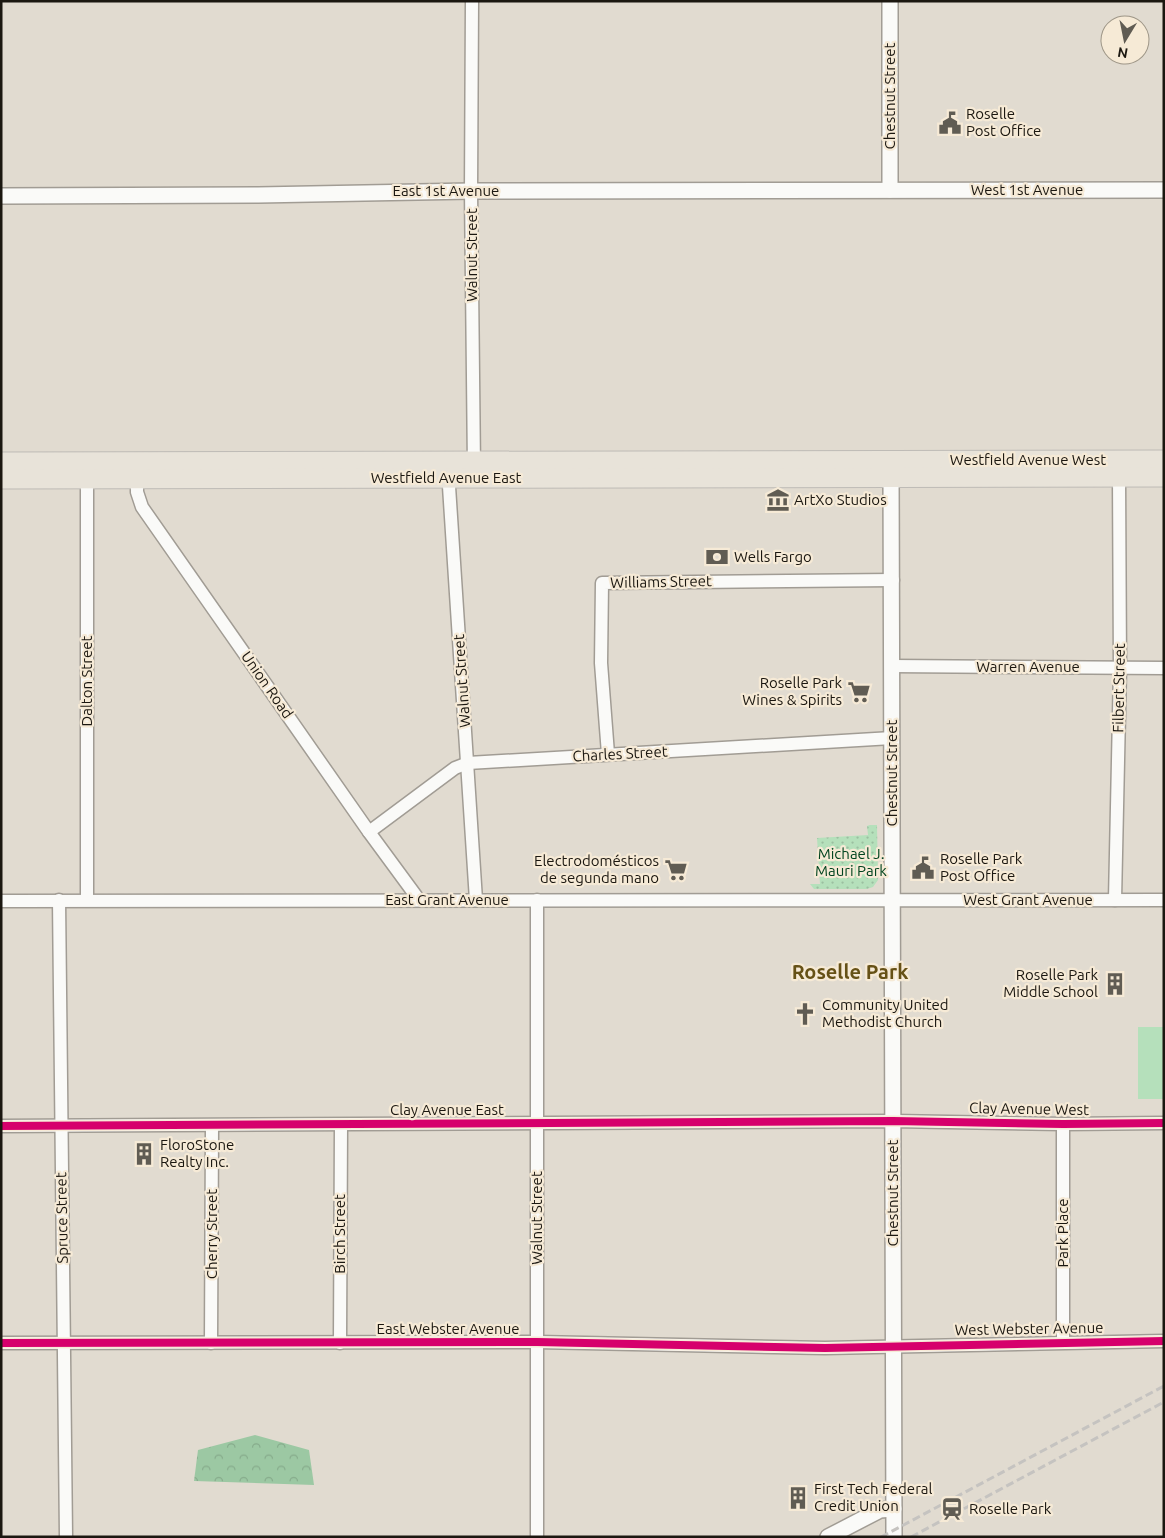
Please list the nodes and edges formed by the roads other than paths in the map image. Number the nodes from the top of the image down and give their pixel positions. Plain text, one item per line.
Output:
1 (472, 1) edge
2 (890, 1) edge
3 (890, 190) junction
4 (1164, 190) edge
5 (472, 191) junction
6 (1, 196) edge
7 (1164, 460) edge
8 (1, 462) edge
9 (891, 469) junction
10 (87, 470) junction
11 (137, 470) junction
12 (448, 470) junction
13 (474, 470) junction
14 (1119, 477) junction
15 (1164, 477) edge
16 (1, 479) edge
17 (893, 580) junction
18 (892, 666) junction
19 (1120, 668) junction
20 (1164, 668) edge
21 (892, 738) junction
22 (608, 754) junction
23 (468, 763) junction
24 (369, 832) junction
25 (1, 900) edge
26 (59, 900) junction
27 (87, 900) junction
28 (419, 900) junction
29 (476, 900) junction
30 (537, 900) junction
31 (893, 900) junction
32 (1115, 900) junction
33 (1164, 900) edge
34 (893, 1121) junction
35 (537, 1123) junction
36 (1164, 1123) edge
37 (1064, 1124) junction
38 (341, 1125) junction
39 (1, 1126) edge
40 (61, 1126) junction
41 (212, 1126) junction
42 (1164, 1341) edge
43 (340, 1342) junction
44 (537, 1342) junction
45 (1063, 1342) junction
46 (1, 1343) edge
47 (64, 1343) junction
48 (212, 1343) junction
49 (894, 1346) junction
50 (894, 1508) junction
51 (66, 1537) edge
52 (537, 1537) edge
53 (828, 1537) edge
54 (894, 1537) edge

1 - 5 street, Walnut Street
2 - 3 street, Chestnut Street
3 - 4 street, West 1st Avenue
3 - 5 street, East 1st Avenue
5 - 6 street, East 1st Avenue
5 - 13 street, Walnut Street
7 - 9 main road, Westfield Avenue West
8 - 10 main road, Westfield Avenue East
9 - 13 main road, Westfield Avenue East
9 - 14 main road, Westfield Avenue West
9 - 17 street, Chestnut Street
10 - 11 main road, Westfield Avenue East
10 - 16 main road, Westfield Avenue East
10 - 27 street, Dalton Street
11 - 12 main road, Westfield Avenue East
11 - 24 street, Union Road
12 - 13 main road, Westfield Avenue East
12 - 23 street, Walnut Street
14 - 15 main road, Westfield Avenue West
14 - 19 street, Filbert Street
17 - 18 street, Chestnut Street
17 - 22 street, Williams Street
18 - 19 street, Warren Avenue
18 - 21 street, Chestnut Street
19 - 20 street, Warren Avenue
19 - 32 street, Filbert Street
21 - 22 street, Charles Street
21 - 31 street, Chestnut Street
22 - 23 street, Charles Street
23 - 24 street, Charles Street
23 - 29 street, Walnut Street
24 - 28 street, Union Road
25 - 26 street, East Grant Avenue
26 - 27 street, East Grant Avenue
26 - 40 street, Spruce Street
27 - 28 street, East Grant Avenue
28 - 29 street, East Grant Avenue
29 - 30 street, East Grant Avenue
30 - 31 street, East Grant Avenue
30 - 35 street, Walnut Street
31 - 32 street, West Grant Avenue
31 - 34 street, Chestnut Street
32 - 33 street, West Grant Avenue
34 - 35 street, Clay Avenue East
34 - 37 street, Clay Avenue West
34 - 49 street, Chestnut Street
35 - 38 street, Clay Avenue East
35 - 44 street, Walnut Street
36 - 37 street, Clay Avenue West
37 - 45 street, Park Place
38 - 41 street, Clay Avenue East
38 - 43 street, Birch Street
39 - 40 street, Clay Avenue East
40 - 41 street, Clay Avenue East
40 - 47 street, Spruce Street
41 - 48 street, Cherry Street
42 - 45 street, West Webster Avenue
43 - 44 street, East Webster Avenue
43 - 48 street, East Webster Avenue
44 - 49 street, East Webster Avenue
44 - 52 street, Walnut Street
45 - 49 street, West Webster Avenue
46 - 47 street, East Webster Avenue
47 - 48 street, East Webster Avenue
47 - 51 street, Spruce Street
49 - 50 street, Chestnut Street
50 - 53 street
50 - 54 street, Chestnut Street

